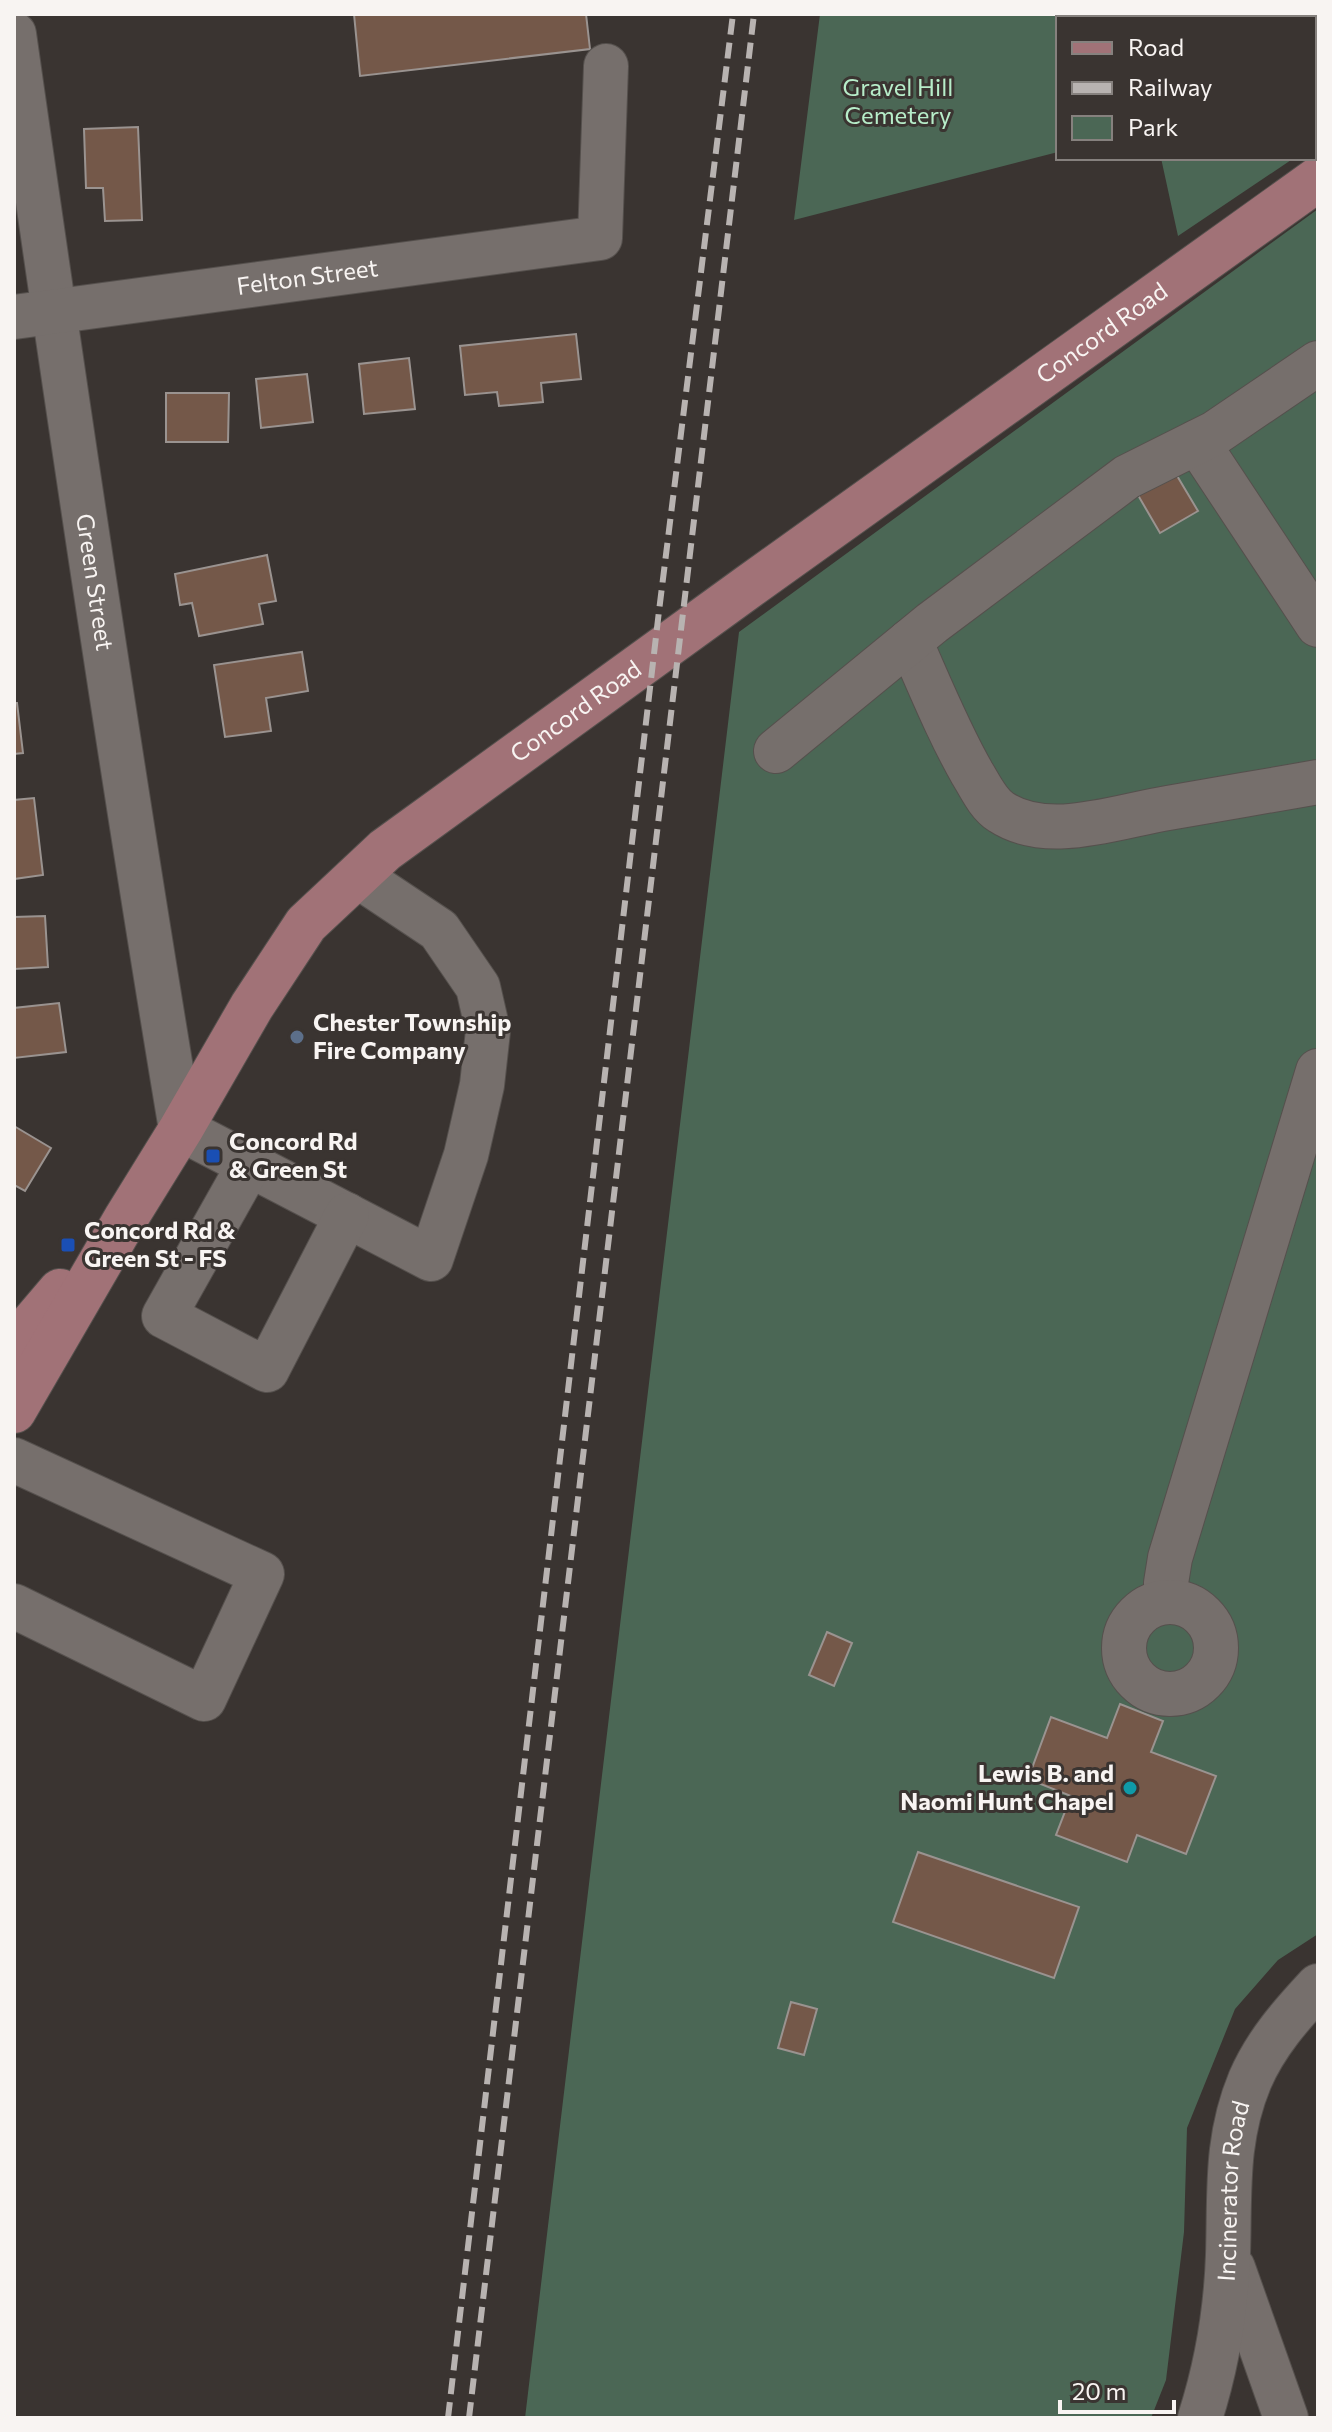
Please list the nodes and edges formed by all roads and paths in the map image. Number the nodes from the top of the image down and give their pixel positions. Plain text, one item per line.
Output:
1 (14, 34) edge
2 (606, 66) dead end
3 (1318, 179) edge
4 (34, 314) edge
5 (1318, 363) edge
6 (1197, 442) junction
7 (1318, 625) edge
8 (910, 641) junction
9 (776, 751) dead end
10 (1318, 782) edge
11 (358, 876) junction
12 (1318, 1071) edge
13 (181, 1129) junction
14 (249, 1165) junction
15 (347, 1215) junction
16 (126, 1218) junction
17 (14, 1345) edge
18 (14, 1411) edge
19 (14, 1460) edge
20 (1167, 1601) dead end
21 (14, 1606) edge
22 (1318, 1986) edge
23 (1228, 2254) junction
24 (1200, 2418) edge
25 (1286, 2418) edge

1 - 4 street, Green Street
2 - 4 street, Felton Street
3 - 11 main road, Concord Road
4 - 13 street, Green Street
5 - 6 street
6 - 7 street
6 - 8 street
8 - 9 street
8 - 10 street
11 - 13 main road, Concord Road
11 - 15 street
12 - 20 street
13 - 14 street
13 - 16 main road, Concord Road
14 - 15 street
14 - 15 street
16 - 17 main road
16 - 18 main road, Concord Road
19 - 21 street
22 - 23 street, Incinerator Road
23 - 24 street, Incinerator Road
23 - 25 street

